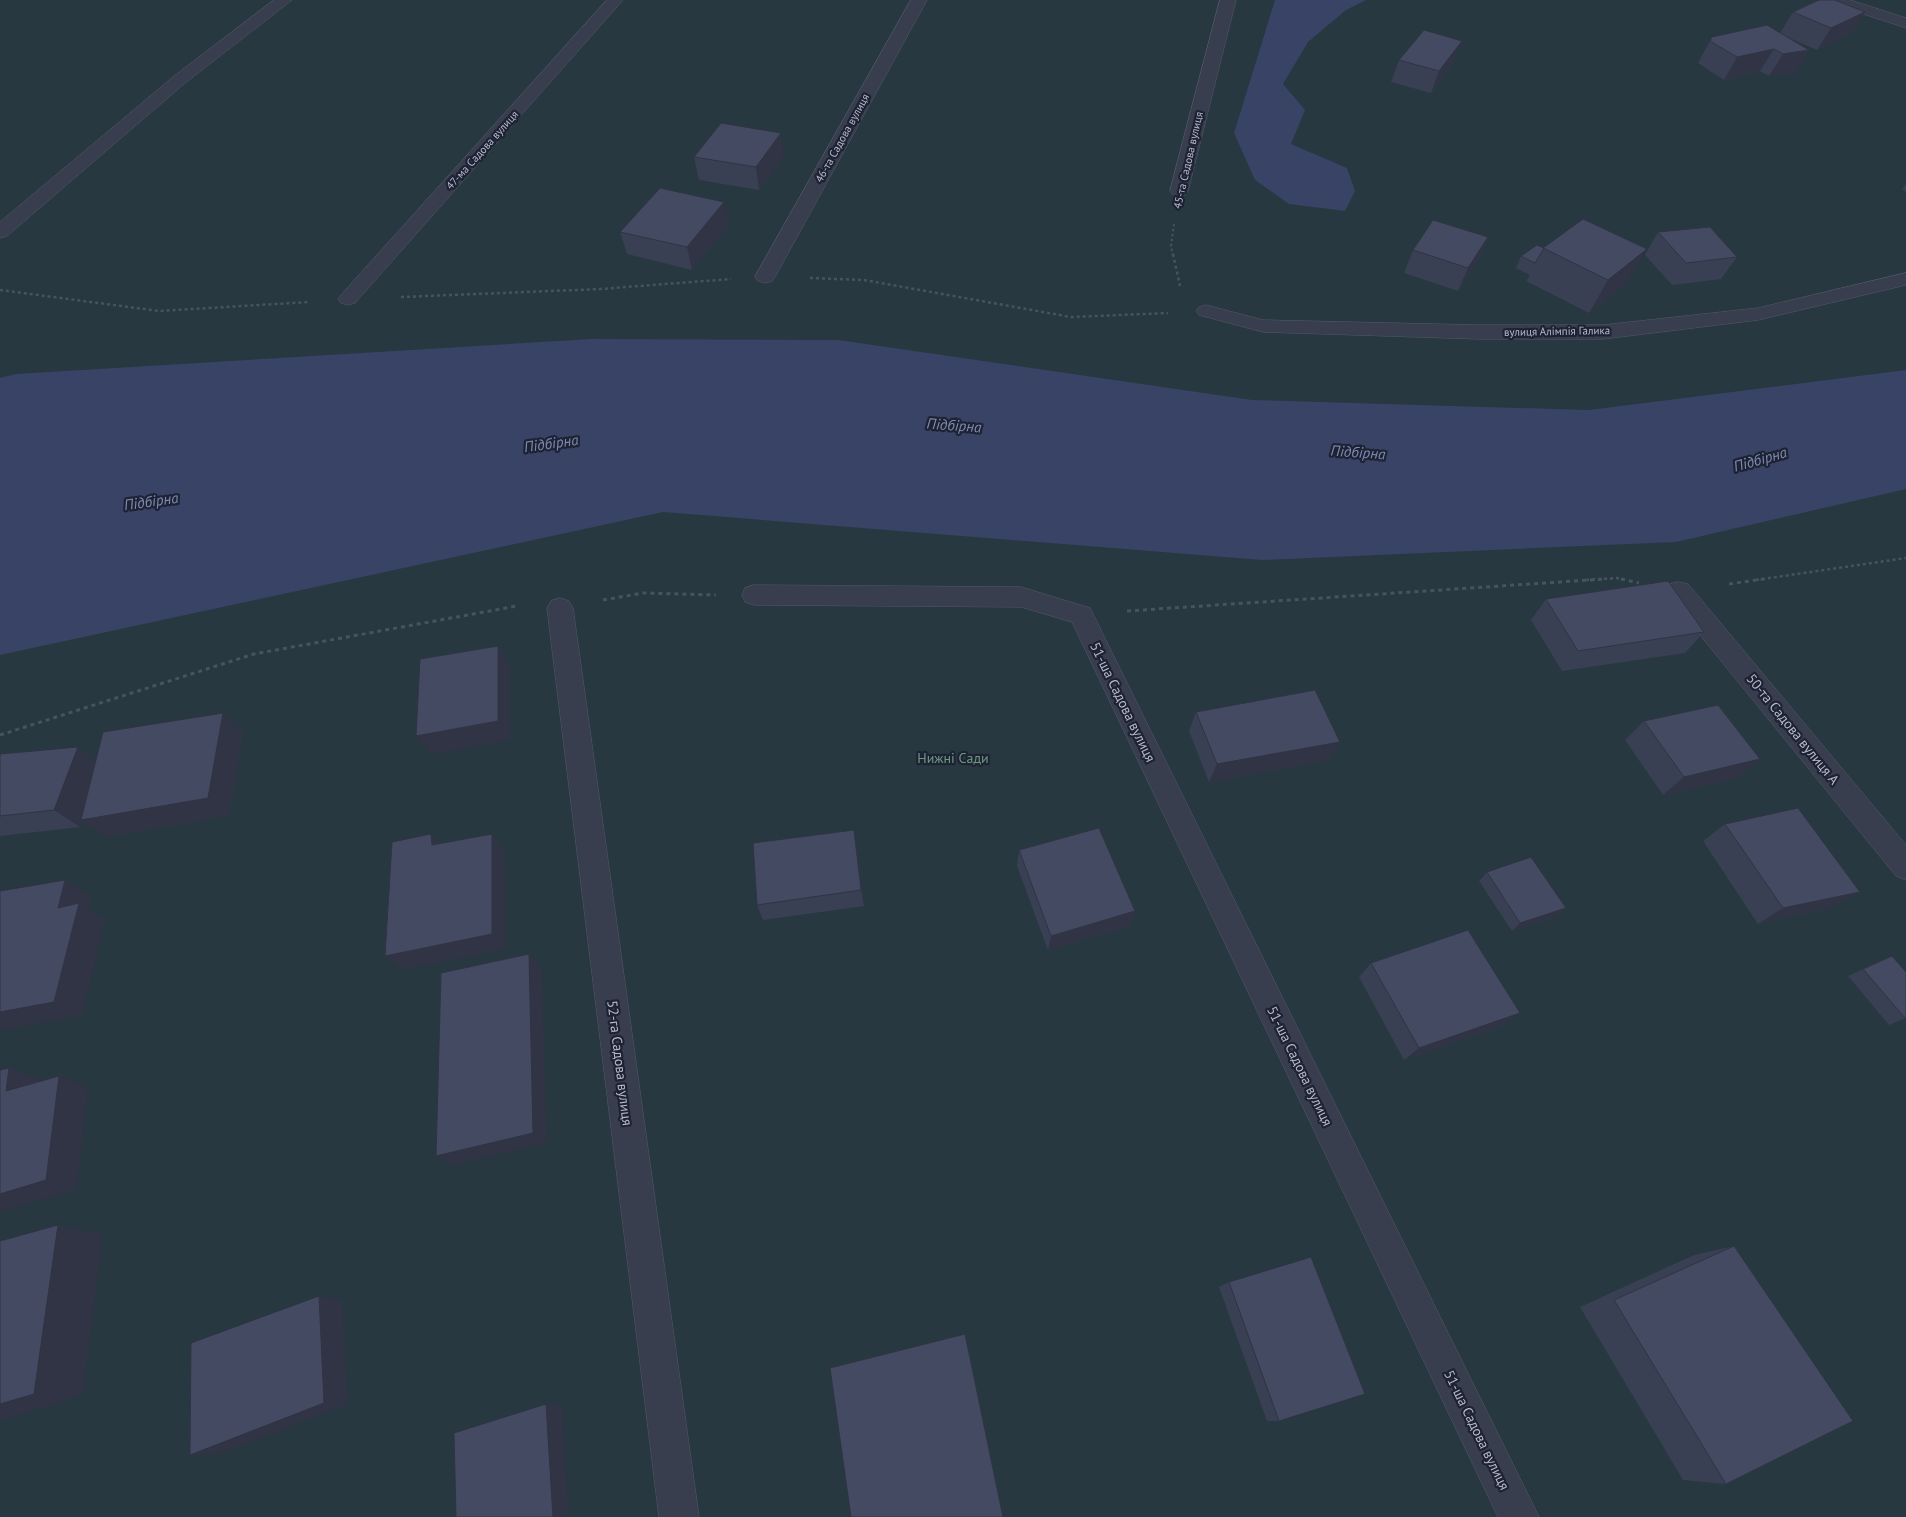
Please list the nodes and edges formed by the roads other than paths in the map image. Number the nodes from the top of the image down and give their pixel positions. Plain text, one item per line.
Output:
1 (284, 0) edge
2 (615, 0) edge
3 (919, 0) edge
4 (1228, 0) edge
5 (1835, 0) edge
6 (1906, 23) edge
7 (1180, 191) road end
8 (0, 232) edge
9 (765, 276) road end
10 (1906, 279) edge
11 (348, 300) road end
12 (1206, 311) road end
13 (1679, 591) road end
14 (754, 595) road end
15 (560, 608) road end
16 (1906, 867) edge
17 (679, 1517) edge
18 (1519, 1517) edge

1 - 8 street
2 - 11 street, 47-ма Садова вулиця
3 - 9 street, 46-та Садова вулиця
4 - 7 street, 45-та Садова вулиця
5 - 6 street
10 - 12 street, вулиця Алімпія Галика
13 - 16 street, 50-та Садова вулиця А
14 - 18 street, 51-ша Садова вулиця
15 - 17 street, 52-га Садова вулиця

